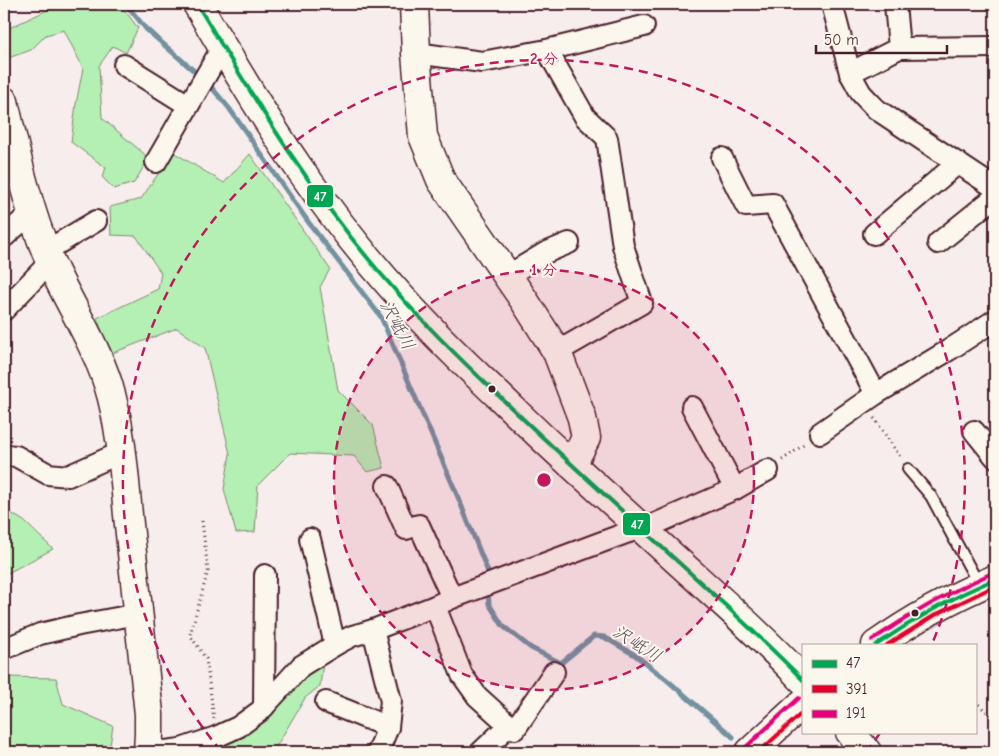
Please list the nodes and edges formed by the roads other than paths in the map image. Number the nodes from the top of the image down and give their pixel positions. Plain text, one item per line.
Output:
1 (197, 4) edge
2 (414, 4) edge
3 (832, 4) edge
4 (895, 4) edge
5 (644, 26) dead end
6 (223, 46) junction
7 (995, 47) edge
8 (899, 48) junction
9 (546, 50) junction
10 (416, 54) junction
11 (124, 65) dead end
12 (850, 73) junction
13 (4, 101) edge
14 (188, 105) junction
15 (7, 130) edge
16 (722, 158) dead end
17 (156, 162) dead end
18 (958, 163) junction
19 (995, 188) edge
20 (995, 197) edge
21 (32, 212) junction
22 (96, 221) dead end
23 (874, 234) dead end
24 (4, 237) edge
25 (569, 243) dead end
26 (938, 243) dead end
27 (48, 257) junction
28 (507, 276) junction
29 (4, 310) edge
30 (995, 320) edge
31 (557, 352) junction
32 (870, 399) junction
33 (692, 407) dead end
34 (974, 431) dead end
35 (820, 433) road end
36 (122, 452) junction
37 (4, 455) edge
38 (995, 457) edge
39 (571, 464) junction
40 (908, 469) road end
41 (768, 470) road end
42 (387, 486) dead end
43 (736, 488) junction
44 (642, 528) junction
45 (310, 539) dead end
46 (265, 575) dead end
47 (987, 582) edge
48 (444, 602) junction
49 (138, 614) junction
50 (373, 630) junction
51 (877, 644) edge
52 (335, 645) junction
53 (4, 649) edge
54 (554, 672) dead end
55 (802, 679) edge
56 (326, 702) dead end
57 (802, 705) edge
58 (264, 707) junction
59 (510, 725) junction
60 (388, 727) junction
61 (852, 734) edge
62 (753, 750) edge
63 (148, 752) edge
64 (158, 752) edge
65 (378, 752) edge
66 (481, 752) edge
67 (867, 752) edge

1 - 6 street
2 - 10 street
3 - 12 street
4 - 8 street
5 - 9 street
6 - 14 street
6 - 39 street
7 - 8 street
8 - 12 street
9 - 10 street
9 - 31 street
10 - 28 street
11 - 14 street
12 - 18 street
13 - 15 street
14 - 17 street
15 - 21 street
16 - 32 street
18 - 19 street
18 - 23 street
20 - 26 street
21 - 24 street
21 - 27 street
22 - 27 street
25 - 28 street
27 - 29 street
27 - 36 street
28 - 31 street
30 - 32 street
31 - 39 street
32 - 35 street
33 - 43 street
34 - 38 street
36 - 37 street
36 - 49 street
39 - 44 street
40 - 47 lane
41 - 43 street
42 - 48 street
43 - 44 street
44 - 48 street
44 - 55 street
45 - 52 street
46 - 58 street
47 - 51 street
48 - 50 street
48 - 59 street
49 - 53 street
49 - 63 street
50 - 52 street
50 - 60 street
52 - 58 street
54 - 59 street
56 - 60 street
57 - 62 street
58 - 64 street
59 - 66 street
60 - 65 street
61 - 67 street

